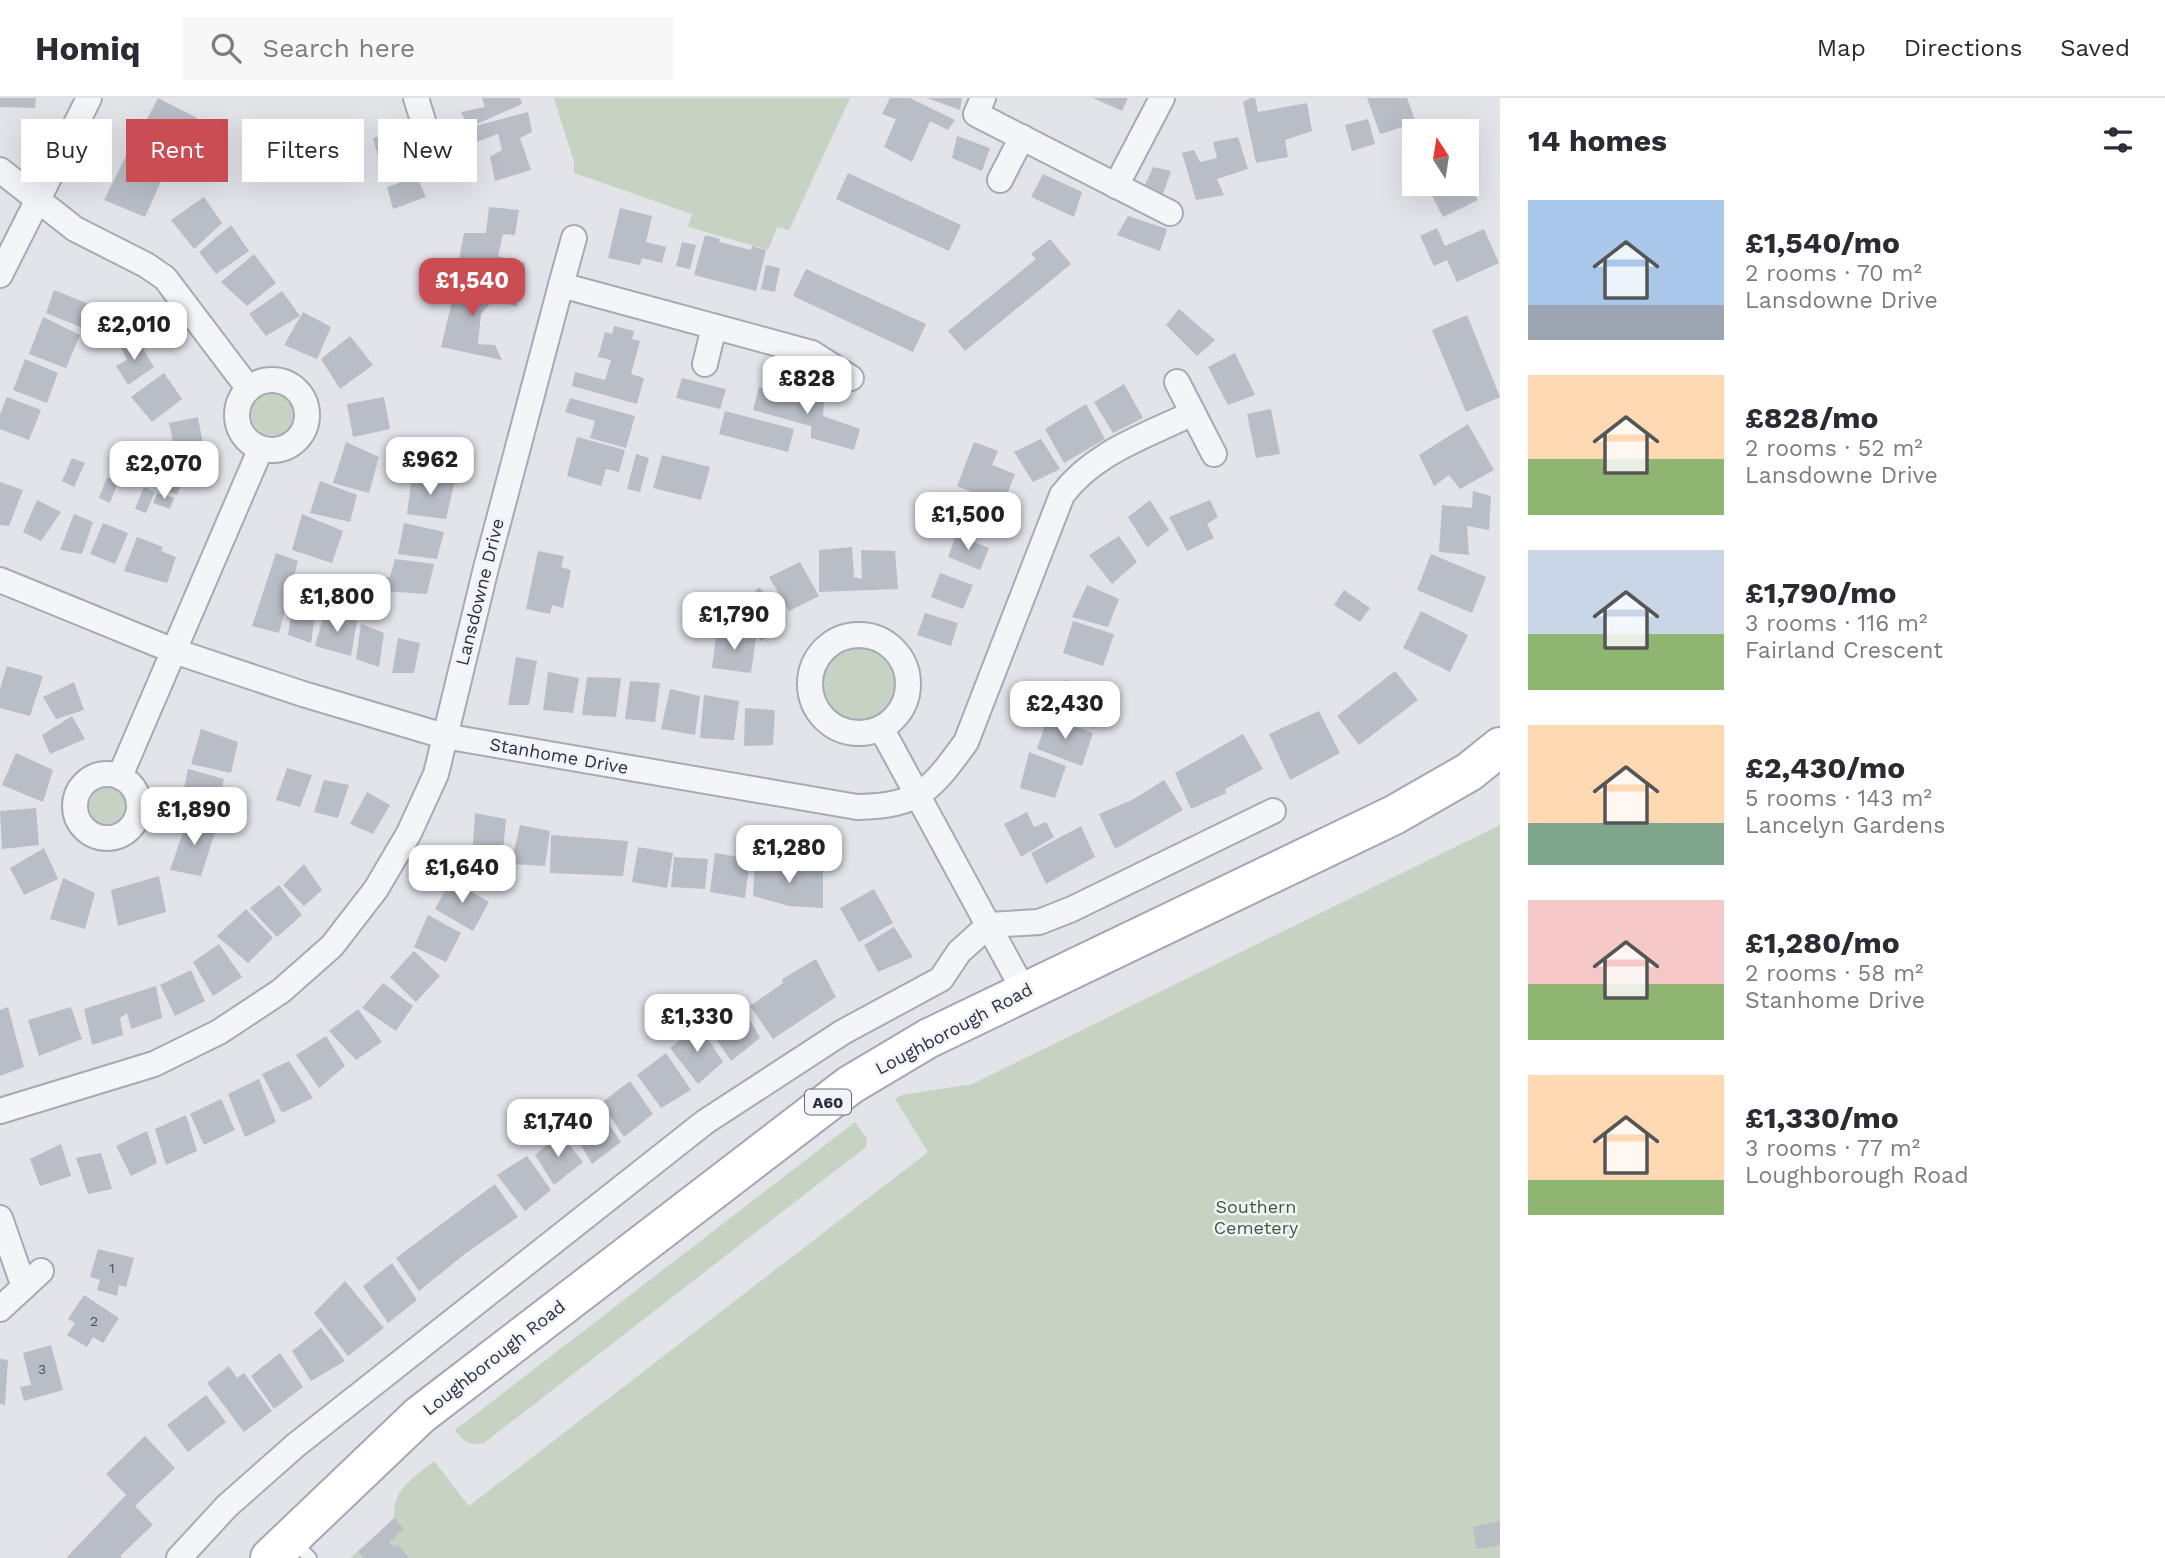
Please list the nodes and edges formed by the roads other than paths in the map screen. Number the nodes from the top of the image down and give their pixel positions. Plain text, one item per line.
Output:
1 (89, 98) edge
2 (416, 98) edge
3 (983, 98) edge
4 (1162, 98) edge
5 (422, 119) edge
6 (1022, 137) junction
7 (0, 170) edge
8 (1000, 180) dead end
9 (1116, 186) junction
10 (37, 198) junction
11 (1170, 213) dead end
12 (574, 238) dead end
13 (0, 275) edge
14 (561, 285) junction
15 (714, 327) junction
16 (705, 364) dead end
17 (851, 377) dead end
18 (1177, 382) dead end
19 (249, 389) junction
20 (1193, 413) junction
21 (261, 448) junction
22 (1214, 454) dead end
23 (0, 580) edge
24 (174, 651) junction
25 (881, 728) junction
26 (444, 736) junction
27 (1500, 747) edge
28 (120, 776) dead end
29 (919, 796) junction
30 (1273, 811) dead end
31 (989, 925) junction
32 (1024, 991) junction
33 (0, 1111) edge
34 (0, 1218) edge
35 (0, 1309) edge
36 (290, 1551) edge
37 (179, 1558) edge

1 - 10 street
2 - 5 street
3 - 6 street
4 - 9 street
6 - 8 street
6 - 9 street
7 - 10 street
9 - 11 street
10 - 13 street
10 - 19 street
12 - 14 street, Lansdowne Drive
14 - 15 street
14 - 26 street, Lansdowne Drive
15 - 16 street
15 - 17 street
18 - 20 street
19 - 21 street
19 - 21 street
20 - 22 street
20 - 29 street
21 - 24 street
23 - 24 street, Stanhome Drive
24 - 26 street, Stanhome Drive
24 - 28 street
25 - 25 street
25 - 29 street
26 - 29 street, Stanhome Drive
26 - 33 street, Lansdowne Drive
27 - 32 main road, Loughborough Road / A60
29 - 31 street
30 - 31 street
31 - 32 street
31 - 37 street
32 - 36 main road, Loughborough Road / A60
34 - 35 street

